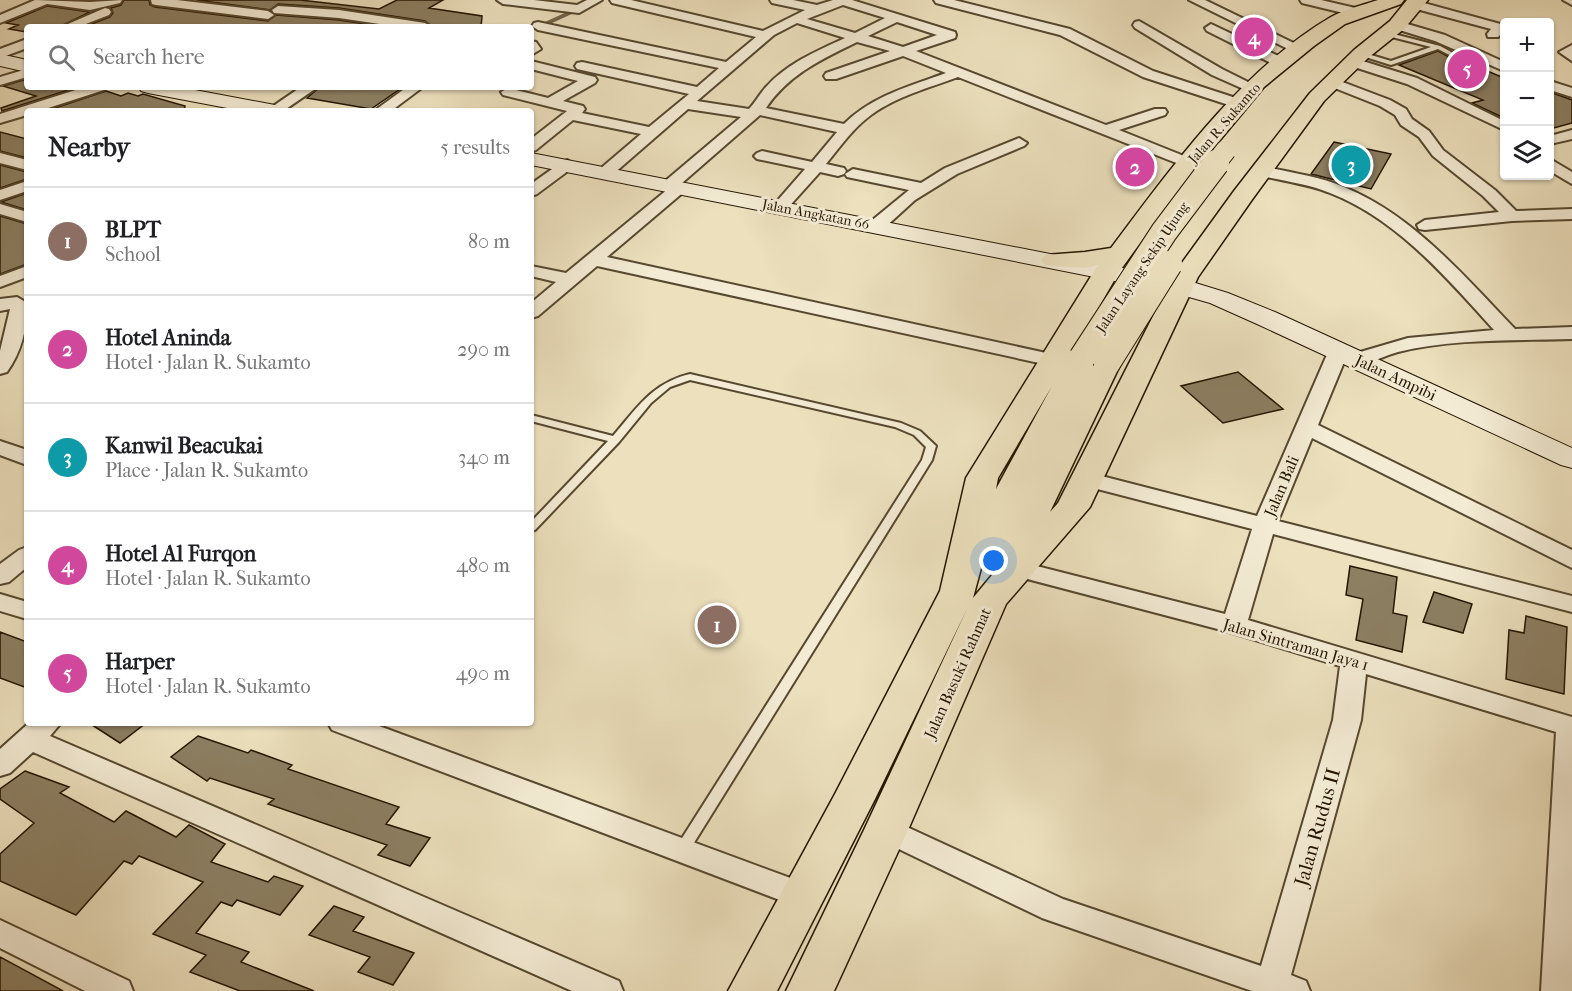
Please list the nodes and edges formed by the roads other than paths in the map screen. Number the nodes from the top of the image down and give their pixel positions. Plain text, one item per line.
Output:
1 (46, 0) edge
2 (116, 0) edge
3 (296, 0) edge
4 (503, 0) edge
5 (596, 0) edge
6 (616, 0) edge
7 (776, 0) edge
8 (845, 0) edge
9 (940, 0) edge
10 (994, 0) edge
11 (1195, 0) edge
12 (1306, 0) edge
13 (62, 1) edge
14 (156, 1) edge
15 (1390, 3) edge
16 (972, 8) junction
17 (579, 9) junction
18 (817, 9) junction
19 (105, 12) dead end
20 (897, 17) junction
21 (0, 19) edge
22 (265, 19) edge
23 (795, 19) junction
24 (75, 24) edge
25 (405, 24) edge
26 (1139, 25) dead end
27 (538, 28) edge
28 (1211, 28) dead end
29 (1392, 30) junction
30 (1493, 34) dead end
31 (764, 35) junction
32 (858, 36) junction
33 (24, 44) edge
34 (1438, 47) junction
35 (1299, 49) junction
36 (1572, 49) edge
37 (903, 51) junction
38 (0, 54) edge
39 (1572, 57) edge
40 (1357, 58) junction
41 (0, 60) edge
42 (1463, 60) dead end
43 (1282, 63) junction
44 (24, 65) edge
45 (1500, 65) edge
46 (534, 66) edge
47 (582, 66) dead end
48 (728, 66) junction
49 (960, 72) junction
50 (24, 74) edge
51 (831, 76) dead end
52 (1323, 78) junction
53 (0, 81) edge
54 (1554, 86) edge
55 (90, 90) edge
56 (160, 90) edge
57 (306, 90) edge
58 (412, 90) edge
59 (508, 92) dead end
60 (701, 92) junction
61 (1572, 93) edge
62 (1246, 96) junction
63 (551, 102) junction
64 (686, 105) junction
65 (0, 107) edge
66 (37, 108) edge
67 (232, 108) edge
68 (279, 108) edge
69 (385, 108) edge
70 (24, 112) edge
71 (24, 112) edge
72 (755, 112) junction
73 (1160, 112) dead end
74 (571, 115) junction
75 (0, 119) edge
76 (1500, 124) edge
77 (846, 129) junction
78 (1106, 130) junction
79 (650, 132) junction
80 (1572, 134) edge
81 (1554, 139) edge
82 (1019, 142) dead end
83 (534, 145) edge
84 (762, 156) dead end
85 (0, 158) edge
86 (534, 160) edge
87 (24, 164) edge
88 (1189, 164) junction
89 (1247, 164) junction
90 (567, 165) junction
91 (816, 167) junction
92 (1554, 167) edge
93 (606, 172) junction
94 (1572, 179) edge
95 (675, 186) junction
96 (24, 187) edge
97 (923, 188) junction
98 (534, 189) edge
99 (0, 195) edge
100 (779, 208) junction
101 (0, 210) edge
102 (1572, 213) edge
103 (24, 216) edge
104 (1512, 216) junction
105 (1425, 225) dead end
106 (876, 226) junction
107 (1138, 229) junction
108 (1205, 248) junction
109 (595, 260) junction
110 (1054, 260) junction
111 (24, 272) edge
112 (534, 272) edge
113 (1101, 278) junction
114 (571, 280) junction
115 (0, 282) edge
116 (1180, 286) junction
117 (0, 305) edge
118 (534, 310) edge
119 (1161, 324) junction
120 (1572, 333) edge
121 (1511, 336) junction
122 (1348, 355) junction
123 (1081, 360) junction
124 (0, 368) edge
125 (534, 419) edge
126 (1306, 427) junction
127 (615, 440) junction
128 (0, 447) edge
129 (24, 456) edge
130 (1572, 459) edge
131 (1086, 479) junction
132 (534, 525) edge
133 (1264, 525) junction
134 (24, 557) edge
135 (1572, 560) edge
136 (1017, 569) junction
137 (0, 576) edge
138 (974, 595) junction
139 (0, 602) edge
140 (1572, 604) edge
141 (24, 610) edge
142 (1234, 625) junction
143 (1354, 661) junction
144 (350, 726) edge
145 (1571, 726) edge
146 (39, 731) edge
147 (0, 765) edge
148 (886, 830) junction
149 (682, 850) junction
150 (801, 895) junction
151 (0, 933) edge
152 (1279, 989) edge
153 (117, 991) edge
154 (607, 991) edge
155 (752, 991) edge
156 (810, 991) edge
157 (1557, 991) edge

1 - 13 street
1 - 21 street
2 - 13 street
3 - 22 street
4 - 17 street
5 - 17 street
6 - 31 street
7 - 18 street
8 - 18 street
8 - 20 street
9 - 16 street
10 - 16 street
11 - 35 street
12 - 15 street
14 - 22 street
15 - 29 highway
15 - 30 street
15 - 35 highway, Jalan R. Sukamto
15 - 52 highway
15 - 89 highway, Jalan Layang Sekip Ujung
16 - 62 street
17 - 27 street
18 - 23 street
19 - 24 street
20 - 32 street
20 - 37 street
22 - 25 street
23 - 31 street
23 - 32 street
26 - 62 street
27 - 48 street
28 - 43 street
29 - 34 lane
29 - 40 highway
29 - 45 street
31 - 48 street
32 - 37 street
32 - 72 street
33 - 38 street
34 - 40 lane
34 - 42 lane
35 - 43 highway, Jalan R. Sukamto
36 - 39 street
37 - 49 street
37 - 51 street
40 - 52 highway
40 - 76 street
41 - 44 street
43 - 62 highway, Jalan R. Sukamto
46 - 63 street
47 - 60 street
48 - 60 street
49 - 77 street
49 - 78 street
50 - 53 street
52 - 89 highway
52 - 104 street
54 - 61 street
55 - 66 street
56 - 67 street
57 - 68 street
58 - 69 street
59 - 63 street
60 - 64 street
62 - 88 highway, Jalan R. Sukamto
63 - 74 street
64 - 72 street
64 - 79 street
65 - 70 street
71 - 75 street
72 - 77 street
72 - 95 street
73 - 78 street
74 - 79 street
74 - 83 street
77 - 91 street
78 - 88 street
79 - 93 street
80 - 81 street
82 - 97 street
84 - 91 street
85 - 87 street
86 - 90 street, Jalan Angkatan 66
88 - 89 highway
88 - 107 highway, Jalan R. Sukamto
89 - 108 highway
89 - 121 street
89 - 123 highway, Jalan Layang Sekip Ujung, bridge
90 - 93 street, Jalan Angkatan 66
90 - 98 street
91 - 97 street
91 - 100 street
92 - 94 street
93 - 95 street, Jalan Angkatan 66
95 - 100 street, Jalan Angkatan 66
95 - 109 street
96 - 99 street
97 - 106 street
100 - 106 street, Jalan Angkatan 66
101 - 103 street
102 - 104 street
104 - 105 street
106 - 110 street, Jalan Angkatan 66
107 - 108 highway
107 - 113 highway, Jalan R. Sukamto
108 - 116 highway, Jalan Basuki Rahmat
109 - 114 street
109 - 123 street
110 - 113 highway
110 - 113 highway
111 - 115 street
112 - 114 street
113 - 116 street, Jalan Ampibi
113 - 119 highway
113 - 123 highway, Jalan Basuki Rahmat
114 - 118 street
116 - 119 highway, Jalan Basuki Rahmat
116 - 122 street, Jalan Ampibi
117 - 124 street
119 - 131 highway, Jalan Basuki Rahmat
120 - 121 street
121 - 122 street
122 - 126 street, Jalan Bali
122 - 130 street, Jalan Ampibi
123 - 138 highway, Jalan Layang Sekip Ujung
123 - 138 highway, Jalan Basuki Rahmat
125 - 127 lane
126 - 133 street, Jalan Bali
126 - 135 street
127 - 132 lane
127 - 149 lane
128 - 129 street
131 - 133 street
131 - 136 highway, Jalan Basuki Rahmat
133 - 140 street
133 - 142 street, Jalan Bali
134 - 137 street
136 - 138 highway, Jalan Basuki Rahmat
136 - 142 street, Jalan Sintraman Jaya 1
138 - 148 highway, Jalan Basuki Rahmat
138 - 150 highway, Jalan Basuki Rahmat
139 - 141 street
142 - 143 street, Jalan Sintraman Jaya 1
143 - 145 street, Jalan Sintraman Jaya 1
143 - 152 street, Jalan Rudus II
144 - 149 street
145 - 157 street
146 - 147 street
146 - 154 street
148 - 152 street
148 - 156 highway, Jalan Basuki Rahmat
149 - 150 street
150 - 155 highway, Jalan Basuki Rahmat
151 - 153 street

